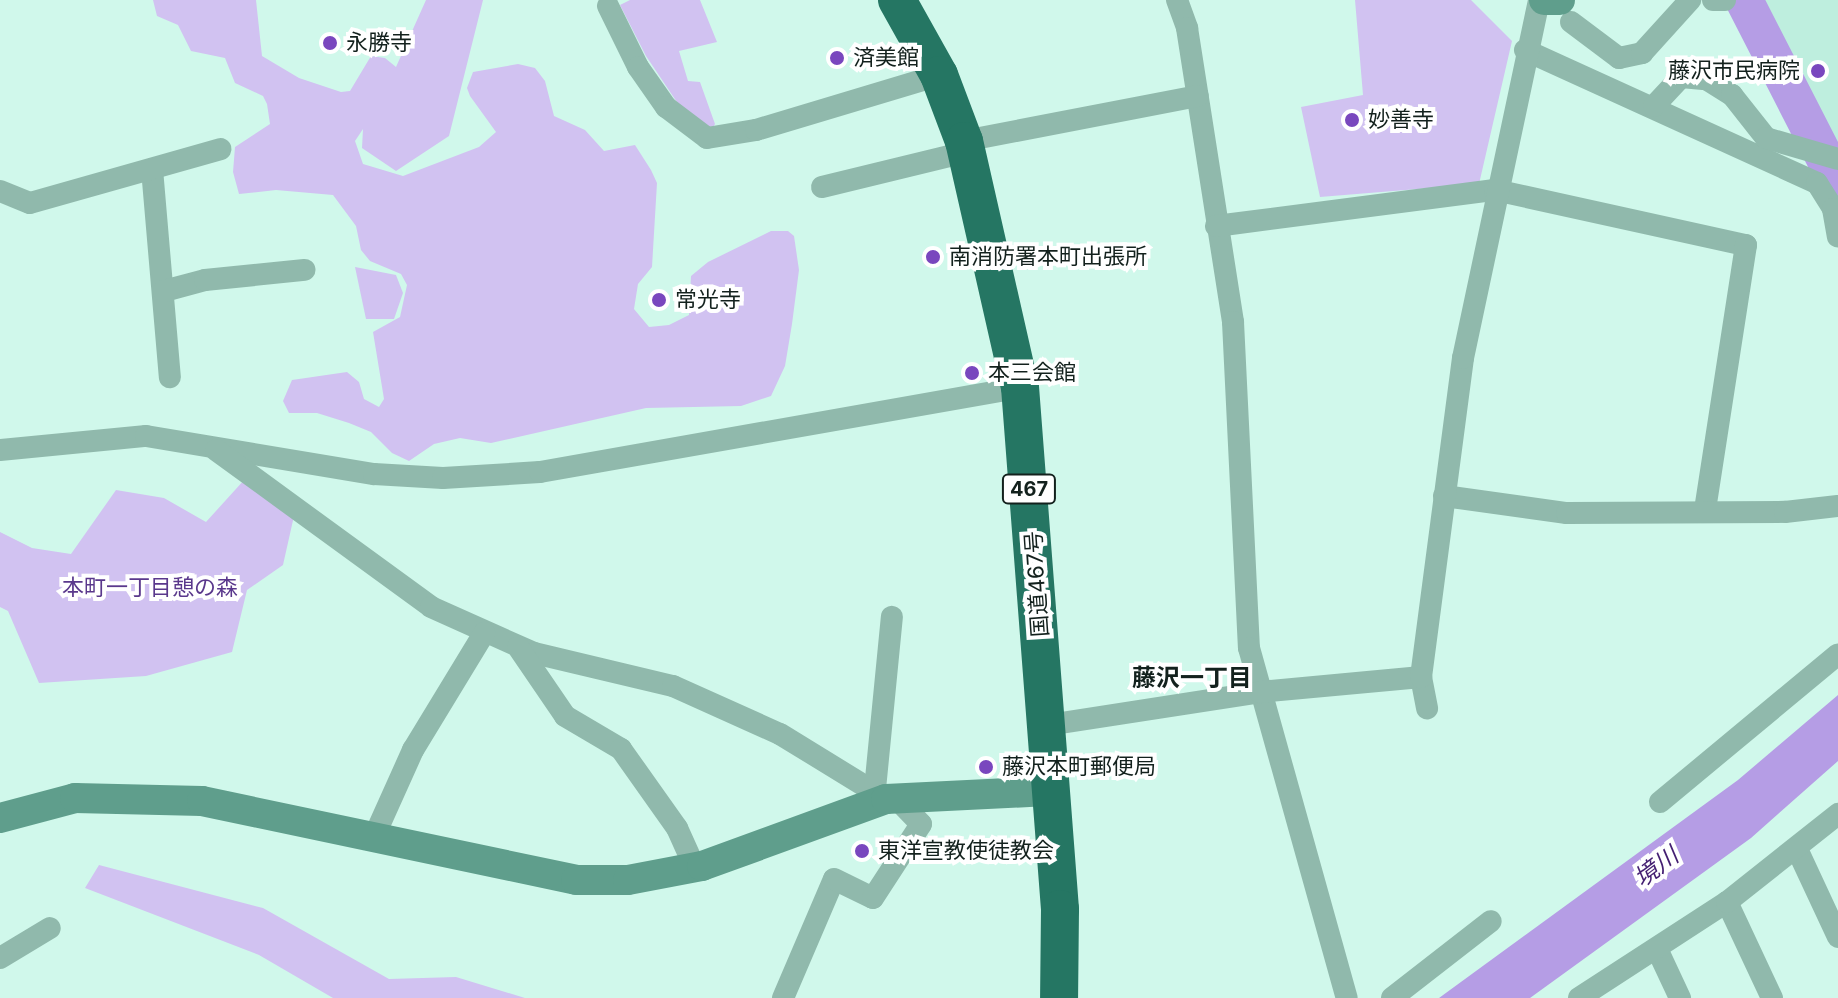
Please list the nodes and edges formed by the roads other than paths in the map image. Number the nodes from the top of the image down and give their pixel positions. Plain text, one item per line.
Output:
1 (897, 0) edge
2 (1177, 0) edge
3 (1541, 0) edge
4 (1690, 0) edge
5 (1713, 0) edge
6 (1725, 0) edge
7 (608, 6) dead end
8 (1565, 11) edge
9 (1525, 50) junction
10 (939, 75) junction
11 (1198, 96) junction
12 (1654, 106) junction
13 (965, 147) junction
14 (221, 149) dead end
15 (1838, 159) edge
16 (152, 169) junction
17 (822, 187) dead end
18 (1495, 190) junction
19 (0, 191) edge
20 (1216, 226) junction
21 (1838, 237) edge
22 (304, 270) dead end
23 (164, 291) junction
24 (170, 377) dead end
25 (1020, 387) junction
26 (215, 449) junction
27 (0, 450) edge
28 (1444, 496) junction
29 (1838, 506) edge
30 (1705, 511) junction
31 (892, 617) dead end
32 (484, 633) junction
33 (518, 647) junction
34 (1838, 654) edge
35 (1421, 677) junction
36 (1260, 692) junction
37 (1427, 708) dead end
38 (1048, 725) junction
39 (1052, 791) junction
40 (886, 796) junction
41 (1660, 802) dead end
42 (1838, 814) edge
43 (0, 818) edge
44 (373, 839) junction
45 (1797, 849) junction
46 (695, 868) junction
47 (1727, 902) junction
48 (1491, 921) dead end
49 (50, 928) dead end
50 (1838, 937) edge
51 (1658, 951) junction
52 (0, 958) edge
53 (783, 998) edge
54 (1059, 998) edge
55 (1347, 998) edge
56 (1392, 998) edge
57 (1579, 998) edge
58 (1680, 998) edge
59 (1772, 998) edge

1 - 10 highway, 国道467号 / 467
2 - 11 street
3 - 8 street
3 - 9 street
4 - 8 street
5 - 6 street
7 - 10 street
9 - 12 street
9 - 18 street
10 - 13 highway, 国道467号 / 467
11 - 13 street
11 - 20 street
12 - 15 street
12 - 21 street
13 - 17 street
13 - 25 highway, 国道467号 / 467
14 - 16 street
16 - 19 street
16 - 23 street
18 - 20 street
18 - 28 street
18 - 30 street
20 - 36 street
22 - 23 street
23 - 24 street
25 - 26 street
25 - 38 highway, 国道467号 / 467
26 - 27 street
26 - 32 street
28 - 30 street
28 - 35 street
29 - 30 street
31 - 40 street
32 - 33 street
32 - 44 street
33 - 40 street
33 - 46 street
34 - 41 street
35 - 36 street
35 - 37 street
36 - 38 street
36 - 55 street
38 - 39 highway, 国道467号 / 467
39 - 40 street
39 - 54 highway, 国道467号 / 467
40 - 46 street
40 - 53 street
42 - 45 street
43 - 44 street
44 - 46 street
45 - 47 street
45 - 50 street
47 - 51 street
47 - 59 street
48 - 56 street
49 - 52 street
51 - 57 street
51 - 58 street

